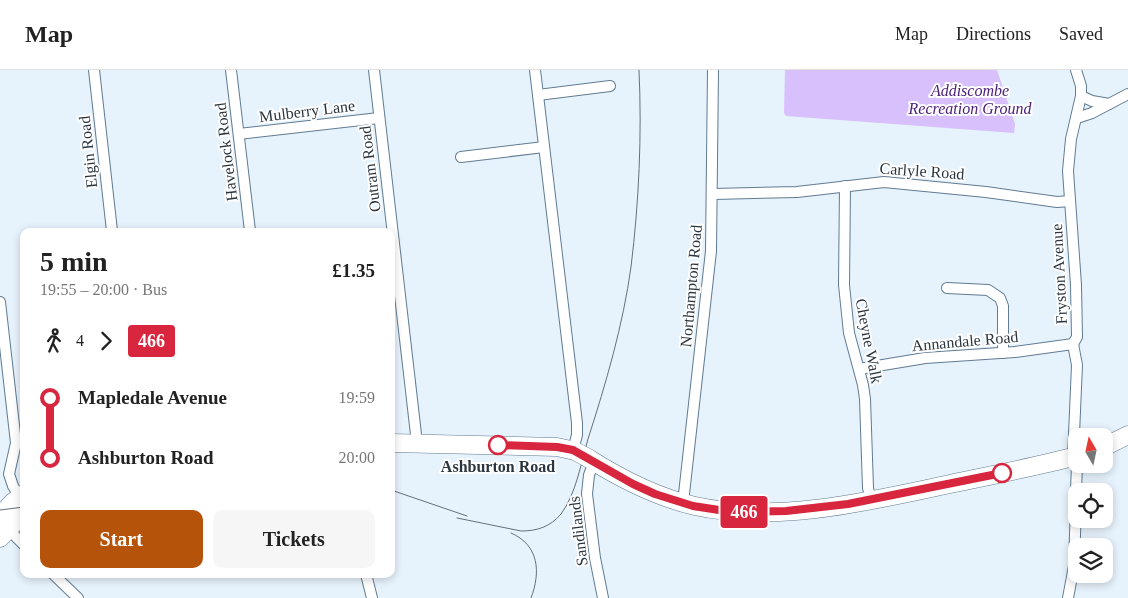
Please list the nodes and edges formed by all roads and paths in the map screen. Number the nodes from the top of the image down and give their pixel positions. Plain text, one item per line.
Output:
1 (94, 70) edge
2 (231, 70) edge
3 (374, 70) edge
4 (535, 70) edge
5 (714, 70) edge
6 (1076, 70) edge
7 (610, 86) dead end
8 (538, 94) junction
9 (1128, 94) edge
10 (1081, 96) junction
11 (1109, 104) junction
12 (380, 118) junction
13 (1077, 118) junction
14 (239, 134) junction
15 (544, 148) junction
16 (461, 157) dead end
17 (845, 186) junction
18 (713, 194) junction
19 (1070, 201) junction
20 (112, 228) edge
21 (250, 228) edge
22 (393, 228) edge
23 (395, 249) edge
24 (947, 288) dead end
25 (0, 302) edge
26 (1073, 344) junction
27 (1004, 353) junction
28 (859, 369) junction
29 (1076, 428) edge
30 (1128, 435) edge
31 (417, 442) junction
32 (1113, 442) edge
33 (395, 443) edge
34 (582, 455) junction
35 (1068, 460) edge
36 (871, 501) junction
37 (682, 503) junction
38 (12, 511) edge
39 (1075, 528) edge
40 (20, 534) edge
41 (57, 578) edge
42 (367, 578) edge
43 (78, 598) edge
44 (372, 598) edge
45 (603, 598) edge
46 (1068, 598) edge

1 - 20 street, Elgin Road
2 - 14 street, Havelock Road
3 - 12 street, Outram Road
4 - 8 street
5 - 18 street, Northampton Road
6 - 10 street
7 - 8 street
8 - 15 street
9 - 11 street
10 - 11 street
10 - 13 street, Fryston Avenue
11 - 13 street
12 - 14 street, Mulberry Lane
12 - 22 street, Outram Road
13 - 19 street, Fryston Avenue
14 - 21 street, Havelock Road
15 - 16 street
15 - 34 street
17 - 18 street, Carlyle Road
17 - 19 street, Carlyle Road
17 - 28 street, Cheyne Walk
18 - 37 street, Northampton Road
19 - 26 street, Fryston Avenue
23 - 31 street, Outram Road
24 - 27 street
25 - 38 street
26 - 27 street, Annandale Road
26 - 29 street, Fryston Avenue
27 - 28 street, Annandale Road
28 - 36 street, Cheyne Walk
30 - 32 highway
31 - 33 highway
31 - 34 highway
34 - 37 highway
34 - 45 street, Sandilands
35 - 36 highway
36 - 37 highway
38 - 40 street
39 - 46 street
41 - 43 street
42 - 44 street

